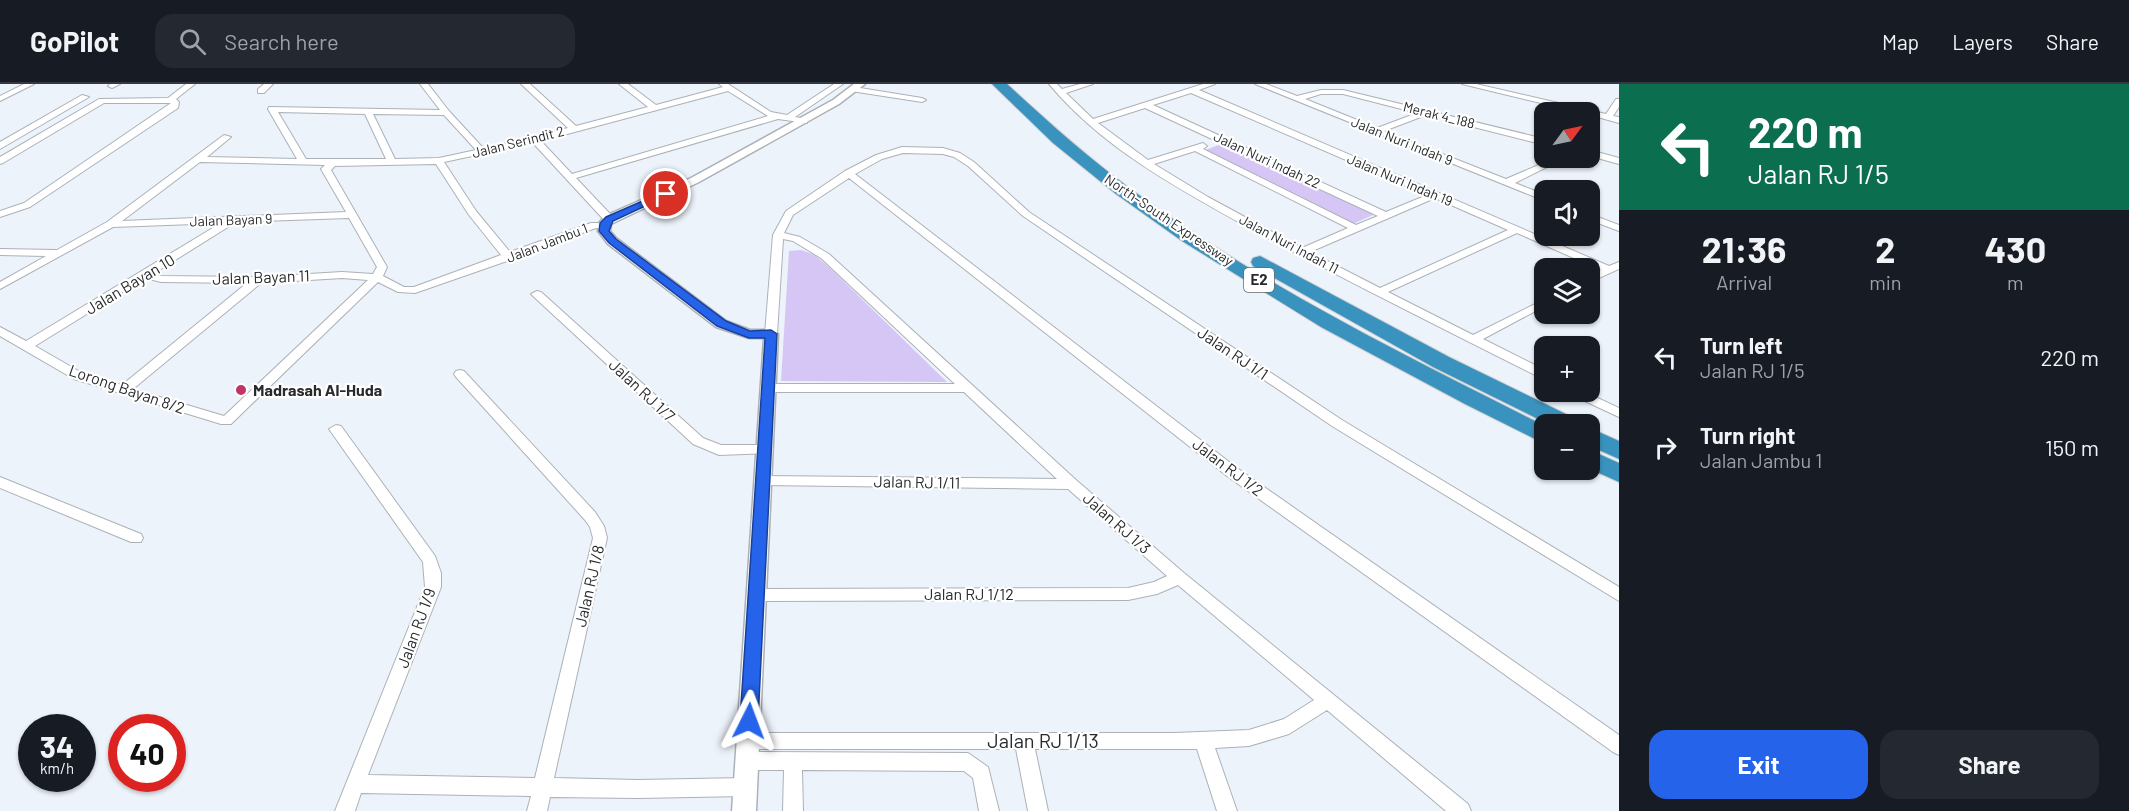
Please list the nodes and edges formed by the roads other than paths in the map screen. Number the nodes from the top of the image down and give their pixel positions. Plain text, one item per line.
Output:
1 (30, 84) edge
2 (191, 84) edge
3 (269, 84) edge
4 (424, 84) edge
5 (525, 84) edge
6 (623, 84) edge
7 (839, 84) edge
8 (999, 84) edge
9 (1017, 84) edge
10 (1089, 84) edge
11 (1211, 84) edge
12 (1259, 84) edge
13 (1466, 84) edge
14 (1511, 84) edge
15 (726, 86) edge
16 (857, 86) edge
17 (1057, 88) edge
18 (1191, 90) junction
19 (261, 91) dead end
20 (1503, 93) junction
21 (85, 97) dead end
22 (0, 99) edge
23 (1297, 99) junction
24 (170, 100) junction
25 (922, 100) dead end
26 (1619, 100) edge
27 (1541, 102) edge
28 (1146, 105) junction
29 (653, 107) junction
30 (1158, 111) junction
31 (368, 112) junction
32 (1427, 112) junction
33 (446, 113) junction
34 (778, 116) junction
35 (1600, 116) edge
36 (788, 118) junction
37 (1608, 118) junction
38 (1619, 120) edge
39 (804, 121) junction
40 (1095, 125) junction
41 (573, 128) junction
42 (1376, 131) junction
43 (1211, 135) junction
44 (227, 137) dead end
45 (1534, 139) edge
46 (535, 140) junction
47 (1222, 140) junction
48 (0, 146) edge
49 (1195, 148) junction
50 (481, 151) junction
51 (1600, 155) edge
52 (199, 159) junction
53 (1619, 160) edge
54 (0, 161) edge
55 (391, 161) junction
56 (439, 161) junction
57 (1142, 161) junction
58 (303, 162) junction
59 (333, 163) junction
60 (1539, 168) edge
61 (848, 173) junction
62 (570, 177) junction
63 (1506, 183) junction
64 (1534, 194) edge
65 (1434, 195) junction
66 (0, 214) edge
67 (351, 215) junction
68 (1387, 216) junction
69 (233, 220) junction
70 (1600, 221) edge
71 (607, 223) junction
72 (111, 224) junction
73 (1619, 228) edge
74 (1357, 229) junction
75 (1516, 230) junction
76 (778, 235) junction
77 (0, 252) edge
78 (1302, 252) junction
79 (60, 253) junction
80 (509, 258) junction
81 (1614, 267) edge
82 (1600, 274) edge
83 (146, 275) junction
84 (377, 277) junction
85 (258, 280) junction
86 (0, 286) edge
87 (1380, 292) junction
88 (537, 294) dead end
89 (1534, 308) edge
90 (0, 331) edge
91 (771, 334) junction
92 (1474, 339) junction
93 (27, 346) junction
94 (1534, 369) edge
95 (460, 374) dead end
96 (767, 388) junction
97 (967, 388) junction
98 (125, 389) junction
99 (1600, 402) edge
100 (1616, 409) edge
101 (1546, 414) edge
102 (336, 429) dead end
103 (1534, 430) edge
104 (1600, 441) edge
105 (763, 450) junction
106 (1619, 451) edge
107 (1600, 464) edge
108 (1619, 474) edge
109 (762, 481) junction
110 (0, 482) edge
111 (1071, 484) junction
112 (136, 538) dead end
113 (1179, 577) junction
114 (755, 595) junction
115 (1619, 595) edge
116 (1328, 700) junction
117 (1203, 740) junction
118 (748, 741) junction
119 (1024, 742) junction
120 (1619, 746) edge
121 (747, 761) junction
122 (793, 762) junction
123 (356, 784) junction
124 (543, 786) junction
125 (745, 788) junction
126 (345, 811) edge
127 (537, 811) edge
128 (744, 811) edge
129 (793, 811) edge
130 (989, 811) edge
131 (1038, 811) edge
132 (1227, 811) edge
133 (1461, 811) edge

1 - 22 street
2 - 24 street
3 - 19 street
4 - 33 street
5 - 41 street
6 - 29 street
7 - 36 street
8 - 103 highway, North–South Expressway / E2
9 - 101 highway, North–South Expressway / E2
10 - 17 street
11 - 18 street
12 - 23 street, Jalan Nuri Indah 9
13 - 20 street
14 - 20 street
15 - 29 street, Jalan Serindit 2
15 - 34 street
16 - 25 street
16 - 39 street, Jalan Jambu 1
17 - 40 street, Jalan Nuri Indah 11
18 - 28 street
18 - 65 street, Jalan Nuri Indah 19
20 - 27 street
21 - 48 street
23 - 32 street, Merak 4_188
23 - 42 street, Jalan Nuri Indah 9
24 - 54 street
24 - 66 street
26 - 37 street
28 - 30 street, Jalan Nuri Indah 22
28 - 40 street
29 - 41 street, Jalan Serindit 2
30 - 40 street
30 - 43 street, Jalan Nuri Indah 22
31 - 33 street
31 - 55 street
31 - 58 street
32 - 42 street
32 - 45 street, Merak 4_188
33 - 50 street
34 - 36 street
34 - 62 street
35 - 37 street
36 - 39 street
37 - 38 street
39 - 71 street, Jalan Jambu 1
40 - 57 street, Jalan Nuri Indah 11
41 - 46 street, Jalan Serindit 2
42 - 63 street, Jalan Nuri Indah 9
43 - 47 street, Jalan Nuri Indah 22
43 - 57 street
44 - 52 street
46 - 50 street, Jalan Serindit 2
46 - 62 street
47 - 49 street
47 - 68 street, Jalan Nuri Indah 22
49 - 57 street
49 - 74 street
50 - 56 street, Jalan Serindit 2
51 - 53 street
52 - 58 street, Jalan Serindit 2
52 - 72 street
55 - 56 street, Jalan Serindit 2
55 - 59 street, Jalan Serindit 2
56 - 80 street
57 - 78 street, Jalan Nuri Indah 11
58 - 59 street, Jalan Serindit 2
59 - 67 street
60 - 63 street
61 - 76 street, Jalan RJ 1/1
61 - 115 street, Jalan RJ 1/1
61 - 120 street, Jalan RJ 1/2
62 - 71 street
63 - 64 street, Jalan Nuri Indah 9
65 - 68 street
65 - 75 street, Jalan Nuri Indah 19
67 - 69 street, Jalan Bayan 9
67 - 84 street
68 - 74 street
69 - 72 street, Jalan Bayan 9
69 - 83 street, Jalan Bayan 10
70 - 73 street
71 - 80 street, Jalan Jambu 1
71 - 91 street
72 - 79 street
74 - 78 street
75 - 81 street, Jalan Nuri Indah 19
75 - 87 street
76 - 91 street
76 - 97 street, Jalan RJ 1/3
77 - 79 street
78 - 87 street, Jalan Nuri Indah 11
79 - 86 street
80 - 84 street, Jalan Jambu 1
81 - 82 street
83 - 85 street, Jalan Bayan 11
83 - 93 street, Jalan Bayan 10
84 - 85 street, Jalan Bayan 11
84 - 98 street, Lorong Bayan 8/2
85 - 98 street
87 - 92 street, Jalan Nuri Indah 11
88 - 105 street, Jalan RJ 1/7
89 - 92 street
90 - 93 street, Lorong Bayan 8/2
91 - 96 street
92 - 94 street, Jalan Nuri Indah 11
93 - 98 street, Lorong Bayan 8/2
95 - 124 street, Jalan RJ 1/8
96 - 97 street
96 - 105 street
97 - 111 street, Jalan RJ 1/3
99 - 100 street
102 - 123 street, Jalan RJ 1/9
104 - 106 highway
105 - 109 street
107 - 108 highway
109 - 111 street, Jalan RJ 1/11
109 - 114 street
110 - 112 street
111 - 113 street, Jalan RJ 1/3
113 - 114 street, Jalan RJ 1/12
113 - 116 street, Jalan RJ 1/3
114 - 118 street
116 - 117 street, Jalan RJ 1/13
116 - 133 street, Jalan RJ 1/3
117 - 119 street, Jalan RJ 1/13
117 - 132 street
118 - 119 street, Jalan RJ 1/13
118 - 121 street
119 - 131 street
121 - 122 street
121 - 125 street
122 - 129 street
122 - 130 street
123 - 124 street
123 - 126 street, Jalan RJ 1/9
124 - 125 street
124 - 127 street, Jalan RJ 1/8
125 - 128 street

